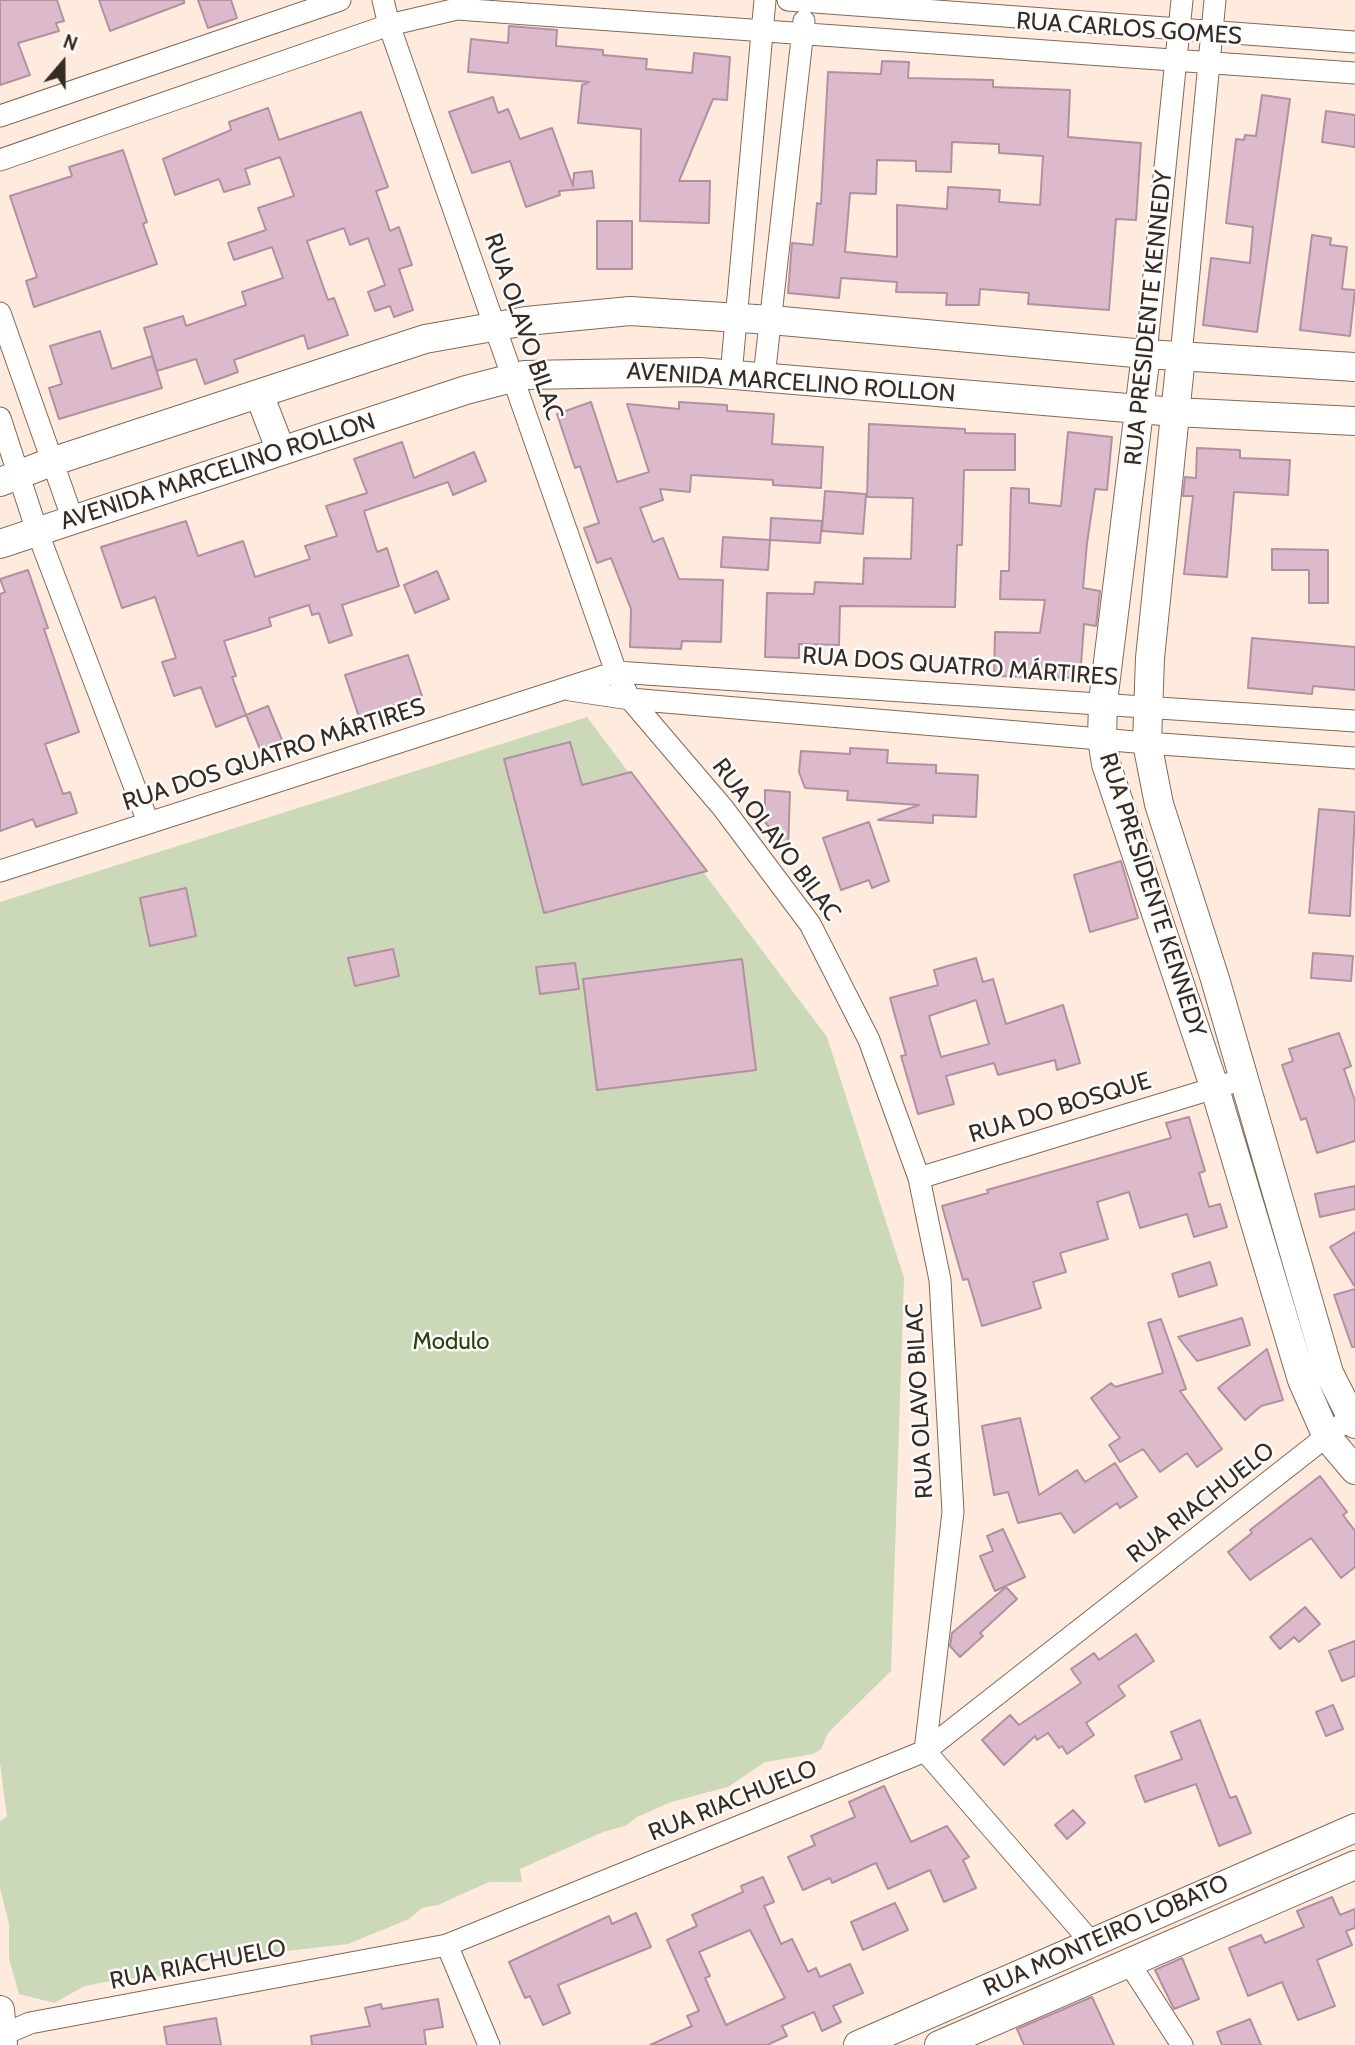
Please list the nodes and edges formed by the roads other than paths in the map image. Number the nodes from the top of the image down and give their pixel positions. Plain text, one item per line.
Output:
1 (340, 0) edge
2 (383, 0) edge
3 (765, 0) edge
4 (800, 0) edge
5 (1182, 0) edge
6 (1215, 0) edge
7 (389, 25) junction
8 (1179, 27) junction
9 (764, 30) junction
10 (1211, 30) junction
11 (803, 33) junction
12 (1355, 42) edge
13 (1177, 59) junction
14 (1208, 61) junction
15 (1355, 73) edge
16 (0, 116) edge
17 (0, 160) edge
18 (1165, 177) junction
19 (1196, 183) junction
20 (0, 313) edge
21 (736, 318) junction
22 (771, 320) junction
23 (497, 326) junction
24 (1146, 354) junction
25 (1181, 356) junction
26 (1355, 366) edge
27 (731, 375) junction
28 (764, 377) junction
29 (512, 378) junction
30 (259, 394) junction
31 (1140, 410) junction
32 (1175, 412) junction
33 (0, 418) edge
34 (1355, 421) edge
35 (281, 451) junction
36 (51, 462) junction
37 (9, 479) edge
38 (73, 520) junction
39 (37, 531) junction
40 (0, 544) edge
41 (616, 672) junction
42 (565, 690) junction
43 (921, 691) junction
44 (630, 699) junction
45 (1103, 702) junction
46 (1146, 705) junction
47 (1355, 720) edge
48 (920, 723) junction
49 (1102, 739) junction
50 (1147, 743) junction
51 (1355, 758) edge
52 (148, 822) junction
53 (0, 871) edge
54 (1244, 1079) junction
55 (1215, 1089) junction
56 (919, 1178) junction
57 (1353, 1419) edge
58 (1327, 1437) junction
59 (1355, 1470) edge
60 (925, 1751) junction
61 (1355, 1828) edge
62 (1355, 1865) edge
63 (1091, 1942) junction
64 (447, 1945) junction
65 (1129, 1964) junction
66 (1, 2027) edge
67 (489, 2045) edge
68 (858, 2045) edge
69 (939, 2045) edge
70 (1182, 2045) edge

1 - 16 street
2 - 7 street, RUA OLAVO BILAC
3 - 9 street
4 - 8 street, RUA CARLOS GOMES
4 - 11 street
5 - 8 street, RUA PRESIDENTE KENNEDY
6 - 10 street, RUA PRESIDENTE KENNEDY
7 - 9 street, RUA CARLOS GOMES
7 - 17 street, RUA CARLOS GOMES
7 - 23 street, RUA OLAVO BILAC
8 - 10 street, RUA CARLOS GOMES
8 - 13 street, RUA PRESIDENTE KENNEDY
9 - 11 street, RUA CARLOS GOMES
9 - 21 street
10 - 12 street, RUA CARLOS GOMES
10 - 14 street, RUA PRESIDENTE KENNEDY
11 - 13 street, RUA CARLOS GOMES
11 - 22 street
13 - 14 street, RUA CARLOS GOMES
13 - 18 street, RUA PRESIDENTE KENNEDY
14 - 15 street, RUA CARLOS GOMES
14 - 19 street, RUA PRESIDENTE KENNEDY
18 - 19 street
18 - 24 street, RUA PRESIDENTE KENNEDY
19 - 25 street, RUA PRESIDENTE KENNEDY
20 - 36 street
21 - 22 street
21 - 23 street
21 - 27 street
22 - 24 street
22 - 28 street
23 - 29 street, RUA OLAVO BILAC
23 - 30 street
24 - 25 street
24 - 31 street, RUA PRESIDENTE KENNEDY
25 - 26 street
25 - 32 street, RUA PRESIDENTE KENNEDY
27 - 28 street, AVENIDA MARCELINO ROLLON
27 - 29 street, AVENIDA MARCELINO ROLLON
28 - 31 street, AVENIDA MARCELINO ROLLON
29 - 35 street, AVENIDA MARCELINO ROLLON
29 - 41 street, RUA OLAVO BILAC
30 - 35 street
30 - 36 street
31 - 32 street, AVENIDA MARCELINO ROLLON
31 - 45 street, RUA PRESIDENTE KENNEDY
32 - 34 street, AVENIDA MARCELINO ROLLON
32 - 46 street, RUA PRESIDENTE KENNEDY
33 - 37 street
35 - 38 street, AVENIDA MARCELINO ROLLON
36 - 37 street
36 - 38 street
37 - 39 street
38 - 39 street, AVENIDA MARCELINO ROLLON
39 - 40 street, AVENIDA MARCELINO ROLLON
39 - 52 street
41 - 42 street, RUA DOS QUATRO MÁRTIRES
41 - 43 street, RUA DOS QUATRO MÁRTIRES
41 - 44 street, RUA OLAVO BILAC
42 - 44 street, RUA DOS QUATRO MÁRTIRES
42 - 52 street, RUA DOS QUATRO MÁRTIRES
43 - 45 street, RUA DOS QUATRO MÁRTIRES
43 - 48 street
44 - 48 street, RUA DOS QUATRO MÁRTIRES
44 - 56 street, RUA OLAVO BILAC
45 - 46 street, RUA DOS QUATRO MÁRTIRES
45 - 49 street, RUA PRESIDENTE KENNEDY
46 - 47 street, RUA DOS QUATRO MÁRTIRES
46 - 50 street, RUA PRESIDENTE KENNEDY
48 - 49 street, RUA DOS QUATRO MÁRTIRES
49 - 50 street, RUA DOS QUATRO MÁRTIRES
49 - 55 street, RUA PRESIDENTE KENNEDY
50 - 51 street, RUA DOS QUATRO MÁRTIRES
50 - 54 street, RUA PRESIDENTE KENNEDY
52 - 53 street, RUA DOS QUATRO MÁRTIRES
54 - 55 street, RUA DO BOSQUE
54 - 57 street, RUA PRESIDENTE KENNEDY
55 - 56 street, RUA DO BOSQUE
55 - 58 street, RUA PRESIDENTE KENNEDY
56 - 60 street, RUA OLAVO BILAC
57 - 58 street, RUA RIACHUELO
58 - 59 street, RUA PRESIDENTE KENNEDY
58 - 60 street, RUA RIACHUELO
60 - 63 street
60 - 64 street, RUA RIACHUELO
61 - 63 street, RUA MONTEIRO LOBATO
62 - 65 street, RUA MONTEIRO LOBATO
63 - 68 street, RUA MONTEIRO LOBATO
64 - 66 street, RUA RIACHUELO
64 - 67 street
65 - 69 street, RUA MONTEIRO LOBATO
65 - 70 street

